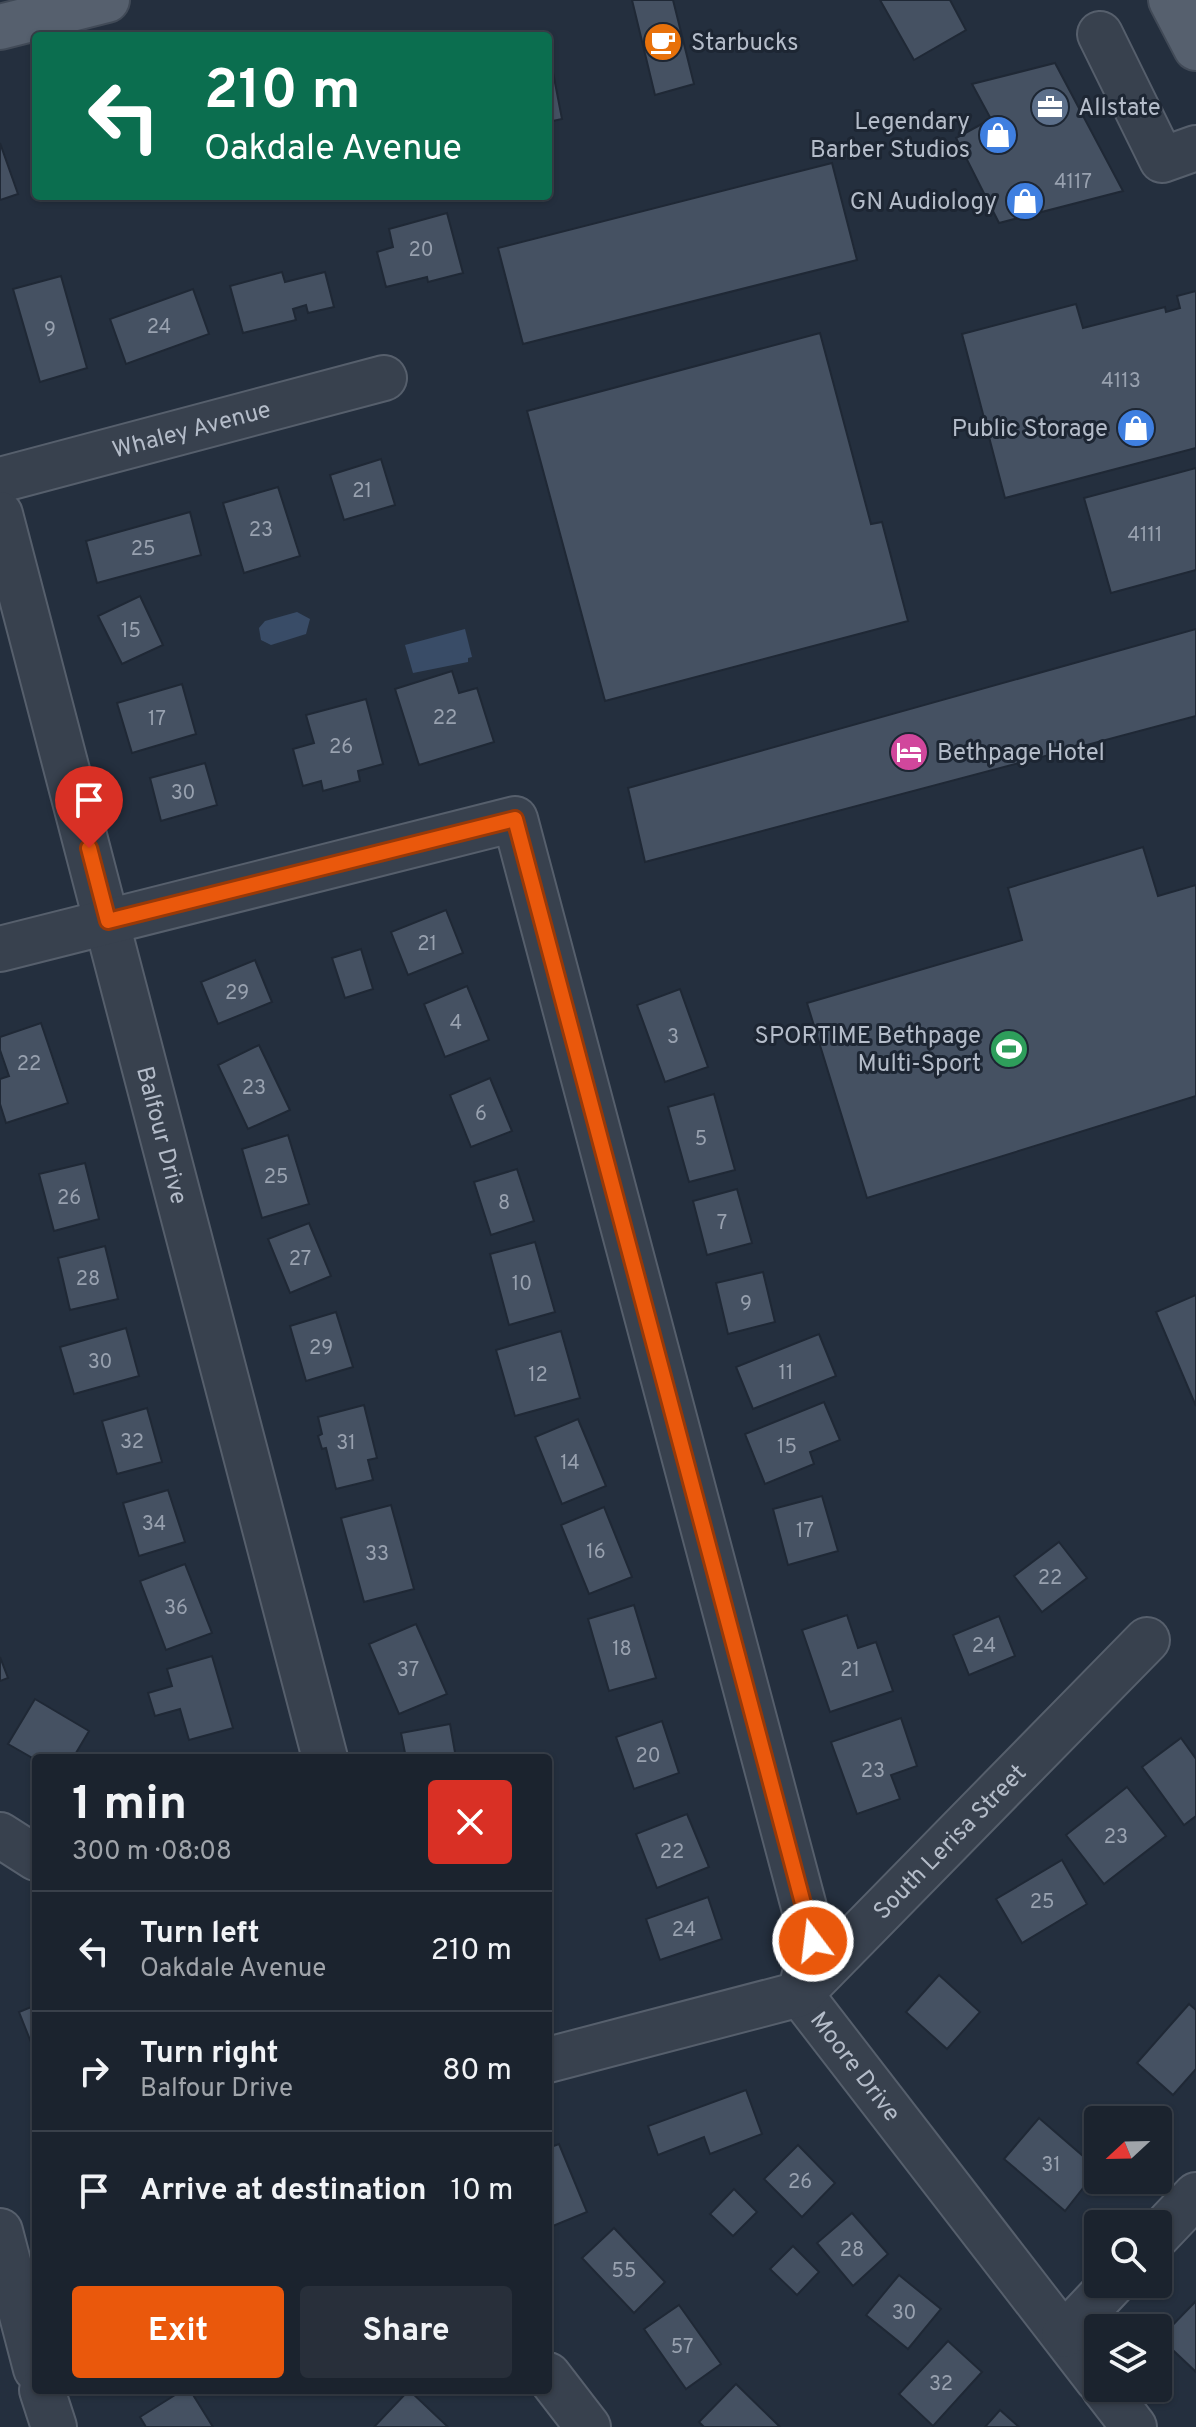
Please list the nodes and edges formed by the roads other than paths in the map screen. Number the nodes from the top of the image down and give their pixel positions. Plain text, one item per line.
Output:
1 (107, 0) edge
2 (1171, 0) edge
3 (0, 27) edge
4 (1100, 34) dead end
5 (1196, 48) edge
6 (1196, 148) edge
7 (384, 378) dead end
8 (0, 480) edge
9 (0, 514) edge
10 (108, 921) junction
11 (0, 949) edge
12 (1147, 1640) dead end
13 (324, 1754) edge
14 (0, 1835) edge
15 (32, 1855) edge
16 (800, 1994) junction
17 (552, 2059) edge
18 (1196, 2195) edge
19 (1172, 2220) edge
20 (0, 2231) edge
21 (1099, 2298) edge
22 (1064, 2335) junction
23 (32, 2354) edge
24 (1084, 2361) edge
25 (552, 2380) edge
26 (43, 2394) edge
27 (1115, 2402) edge
28 (54, 2427) edge
29 (588, 2427) edge
30 (1134, 2427) edge

1 - 3 main road
2 - 5 main road
4 - 6 street
7 - 8 street, Whaley Avenue
9 - 10 street, Balfour Drive
10 - 11 street
10 - 13 street, Balfour Drive
10 - 16 street, Moore Drive
12 - 16 street, South Lerisa Street
14 - 15 street
16 - 17 street
16 - 22 street, Moore Drive
18 - 19 street
20 - 23 street
21 - 22 street
22 - 24 street, Moore Drive
25 - 29 street
26 - 28 street
27 - 30 street

